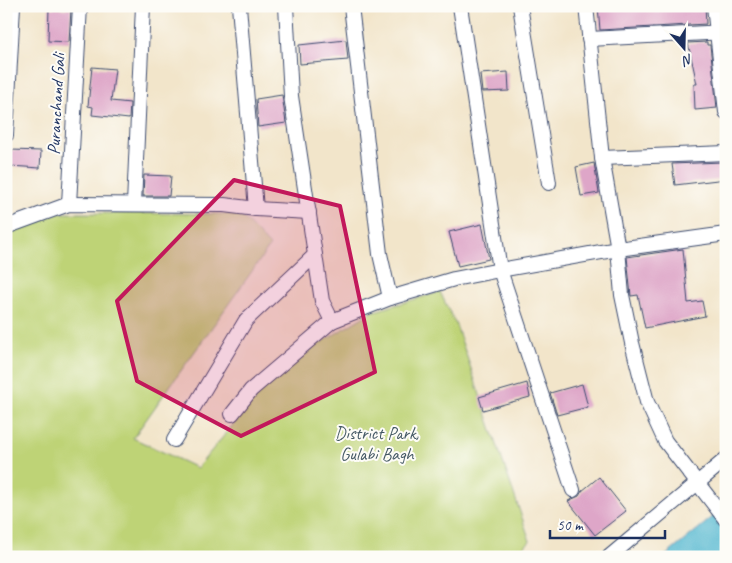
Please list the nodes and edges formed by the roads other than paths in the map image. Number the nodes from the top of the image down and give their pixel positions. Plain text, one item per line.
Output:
1 (13, 6) edge
2 (80, 6) edge
3 (142, 6) edge
4 (239, 6) edge
5 (286, 6) edge
6 (351, 6) edge
7 (460, 6) edge
8 (520, 6) edge
9 (586, 6) edge
10 (714, 6) edge
11 (721, 32) edge
12 (589, 39) junction
13 (724, 81) edge
14 (726, 112) edge
15 (6, 135) edge
16 (726, 154) edge
17 (602, 158) junction
18 (549, 183) dead end
19 (69, 204) junction
20 (134, 204) junction
21 (256, 209) junction
22 (309, 212) junction
23 (6, 227) edge
24 (726, 234) edge
25 (618, 249) junction
26 (315, 255) junction
27 (500, 270) junction
28 (390, 298) junction
29 (332, 321) junction
30 (232, 414) dead end
31 (174, 440) dead end
32 (726, 459) edge
33 (696, 482) junction
34 (574, 490) dead end
35 (726, 520) edge
36 (609, 557) edge

1 - 15 street
2 - 19 street, Puranchand Gali
3 - 20 street
4 - 21 street
5 - 22 street
6 - 28 street
7 - 27 street
8 - 18 street
9 - 12 street
10 - 11 street
11 - 12 street
11 - 13 street
12 - 17 street
13 - 14 street
16 - 17 street
17 - 25 street
19 - 20 street
19 - 23 street
20 - 21 street
21 - 22 street
22 - 26 street
24 - 25 street
25 - 27 street
25 - 33 street
26 - 29 street
26 - 31 street
27 - 28 street
27 - 34 street
28 - 29 street
29 - 30 street
32 - 33 street
33 - 35 street
33 - 36 street

